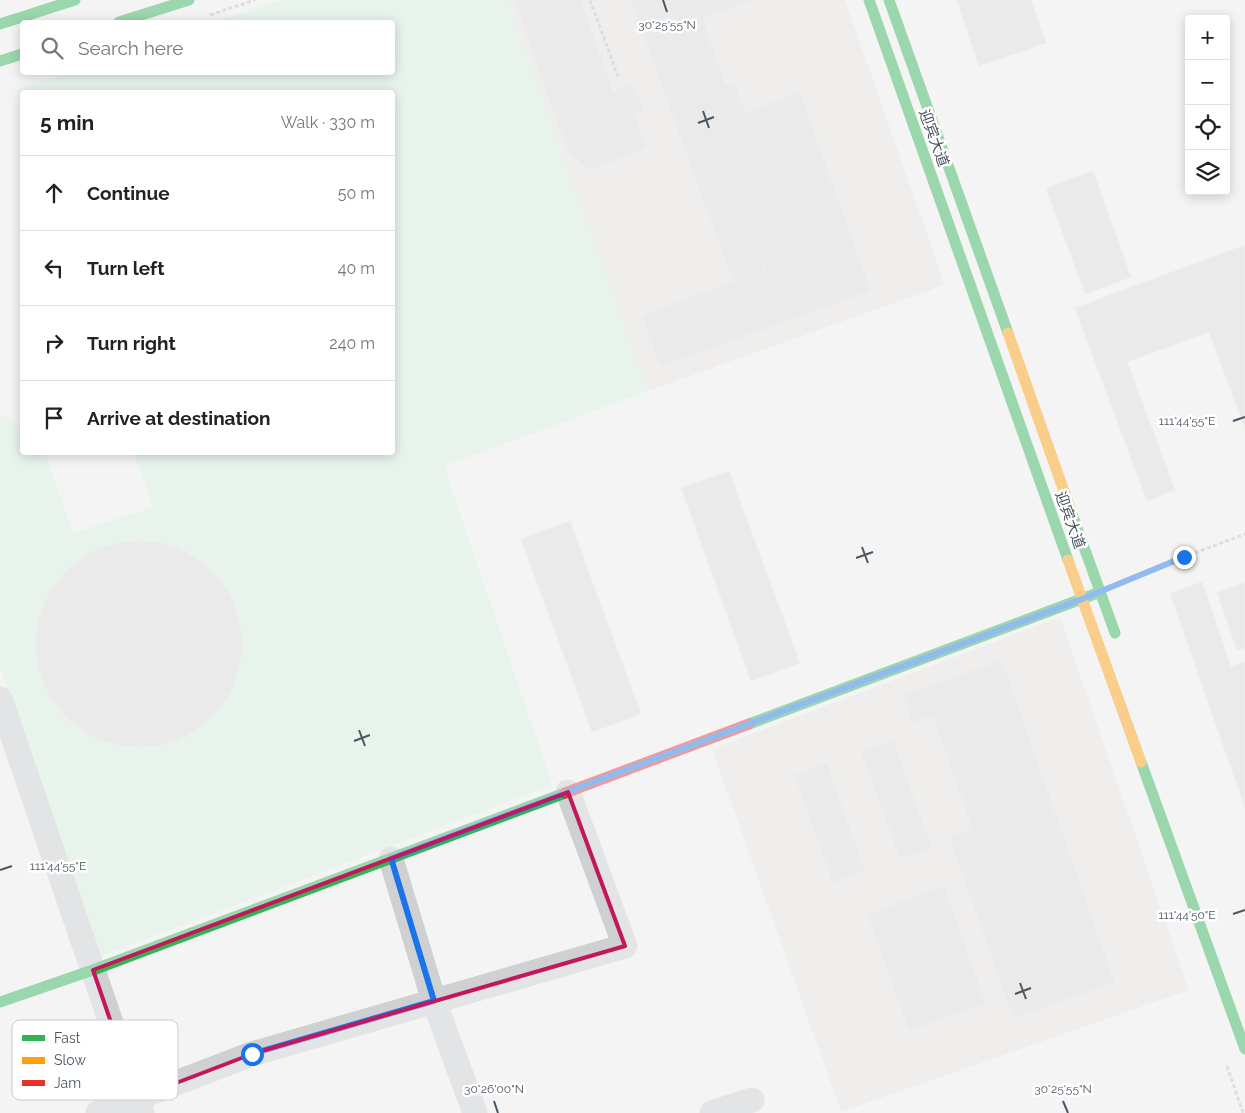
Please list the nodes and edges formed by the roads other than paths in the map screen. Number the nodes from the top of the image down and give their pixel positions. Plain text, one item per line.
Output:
1 (75, 0) edge
2 (189, 0) edge
3 (869, 0) edge
4 (889, 0) edge
5 (126, 20) edge
6 (0, 24) edge
7 (20, 55) edge
8 (0, 61) edge
9 (1100, 592) junction
10 (1082, 599) junction
11 (1117, 639) dead end
12 (0, 699) edge
13 (568, 792) junction
14 (391, 858) junction
15 (93, 970) junction
16 (434, 1001) junction
17 (0, 1002) edge
18 (110, 1020) edge
19 (1245, 1049) edge
20 (178, 1082) edge
21 (132, 1100) edge
22 (138, 1100) edge
23 (752, 1100) dead end
24 (98, 1113) edge
25 (142, 1113) edge
26 (475, 1113) edge
27 (712, 1113) edge

1 - 6 main road
2 - 5 main road
3 - 10 main road, 迎宾大道
4 - 9 main road, 迎宾大道
7 - 8 main road
9 - 10 main road
9 - 11 main road, 迎宾大道
10 - 13 main road
10 - 19 main road, 迎宾大道
12 - 15 street
13 - 14 main road
13 - 16 street
14 - 15 main road
14 - 16 street
15 - 17 main road
15 - 18 street
16 - 20 street
16 - 26 street
21 - 24 street
22 - 25 street
23 - 27 street

